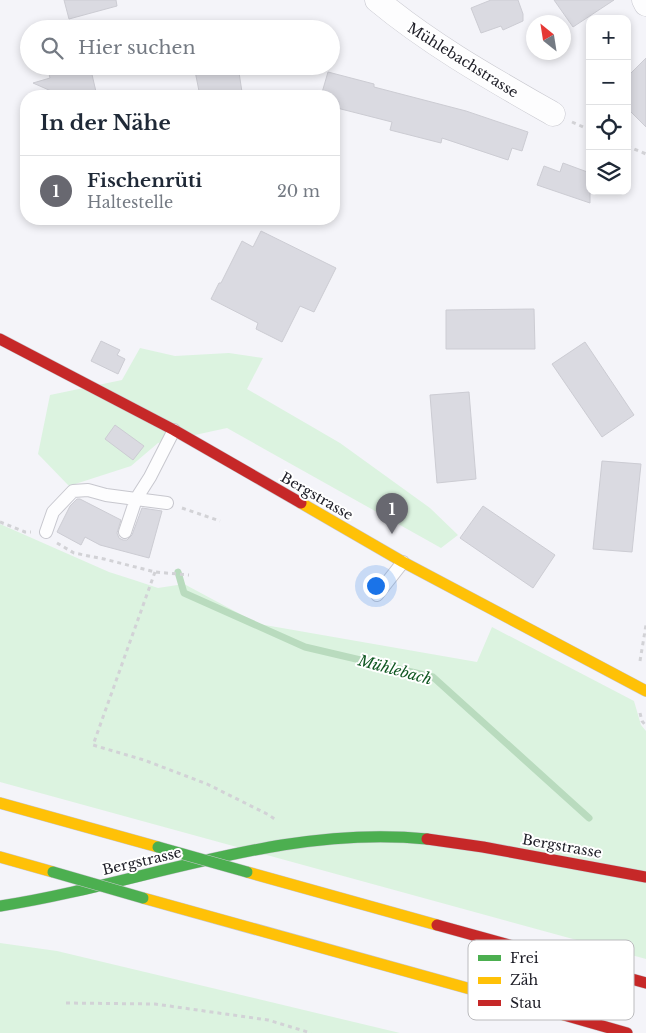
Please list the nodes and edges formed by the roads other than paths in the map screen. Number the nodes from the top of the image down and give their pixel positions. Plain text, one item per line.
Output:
1 (377, 0) edge
2 (644, 0) edge
3 (646, 4) edge
4 (553, 114) dead end
5 (0, 339) edge
6 (174, 430) junction
7 (136, 499) junction
8 (167, 503) road end
9 (46, 532) road end
10 (125, 532) dead end
11 (403, 562) junction
12 (377, 595) dead end
13 (646, 691) edge
14 (0, 803) edge
15 (0, 857) edge
16 (646, 877) edge
17 (0, 906) edge
18 (491, 940) edge
19 (468, 989) edge
20 (580, 1020) edge
21 (627, 1033) edge

1 - 4 street, Mühlebachstrasse
2 - 3 street
5 - 6 main road, Bergstrasse
6 - 7 lane
6 - 11 main road, Bergstrasse
7 - 8 lane
7 - 9 lane
7 - 10 lane
11 - 12 lane
11 - 13 main road, Bergstrasse
14 - 18 main road, bridge
15 - 19 main road, bridge
16 - 17 main road, Bergstrasse
20 - 21 main road, bridge

